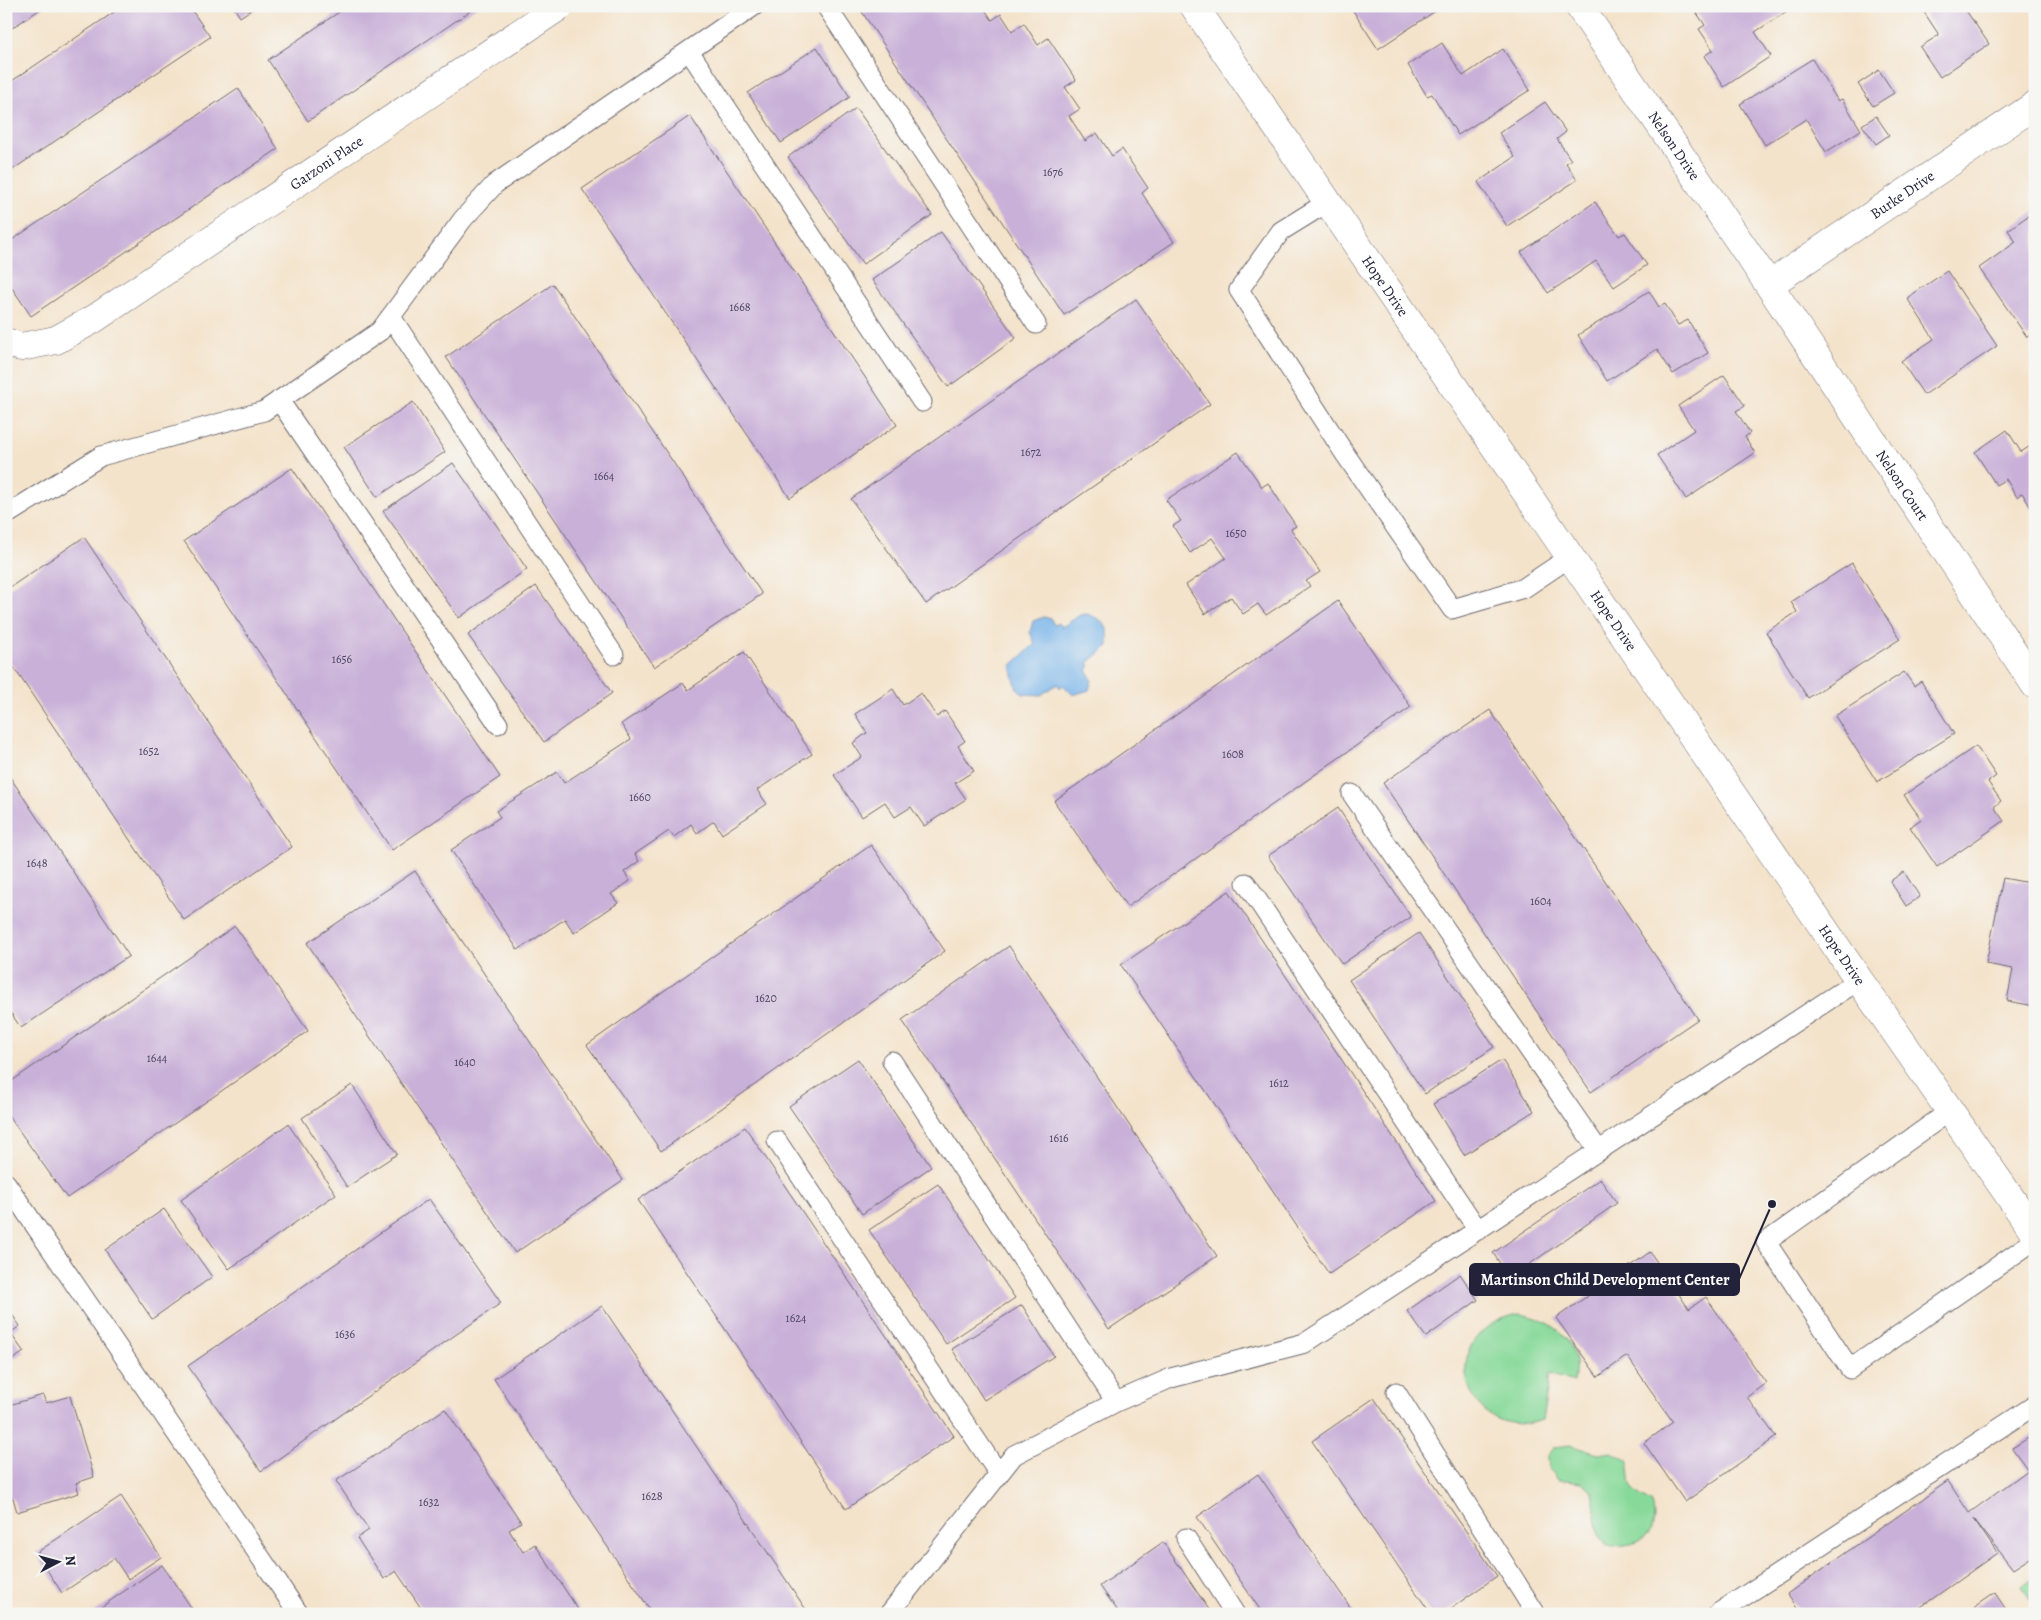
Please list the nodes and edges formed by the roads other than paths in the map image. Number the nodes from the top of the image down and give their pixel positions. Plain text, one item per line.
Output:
1 (560, 6) edge
2 (754, 6) edge
3 (826, 6) edge
4 (1194, 6) edge
5 (1579, 6) edge
6 (690, 51) junction
7 (2035, 105) edge
8 (1328, 202) junction
9 (1769, 285) junction
10 (391, 317) junction
11 (1036, 324) dead end
12 (6, 342) edge
13 (279, 400) junction
14 (922, 402) dead end
15 (6, 515) edge
16 (1570, 557) junction
17 (614, 655) dead end
18 (2035, 686) edge
19 (498, 724) dead end
20 (1352, 794) dead end
21 (1246, 883) dead end
22 (1860, 980) junction
23 (892, 1061) dead end
24 (1950, 1112) junction
25 (777, 1140) dead end
26 (1598, 1151) junction
27 (6, 1182) edge
28 (1478, 1230) junction
29 (2035, 1232) edge
30 (2035, 1240) edge
31 (1396, 1392) dead end
32 (1116, 1402) junction
33 (2035, 1405) edge
34 (998, 1474) junction
35 (1186, 1538) dead end
36 (299, 1614) edge
37 (889, 1614) edge
38 (1235, 1614) edge
39 (1536, 1614) edge
40 (1717, 1614) edge

1 - 12 street, Garzoni Place
2 - 6 lane
3 - 11 lane
4 - 8 street, Hope Drive
5 - 9 street, Nelson Drive
6 - 10 lane
6 - 14 lane
7 - 9 street, Burke Drive
8 - 16 street, Hope Drive
8 - 16 lane
9 - 18 street, Nelson Court
10 - 13 lane
10 - 17 lane
13 - 15 lane
13 - 19 lane
16 - 22 street, Hope Drive
20 - 26 lane
21 - 28 lane
22 - 24 street, Hope Drive
22 - 26 lane
23 - 32 lane
24 - 29 street, Hope Drive
24 - 30 lane
25 - 34 lane
26 - 28 lane
27 - 36 lane
28 - 32 lane
31 - 39 lane
32 - 34 lane
33 - 40 lane
34 - 37 lane
35 - 38 lane

